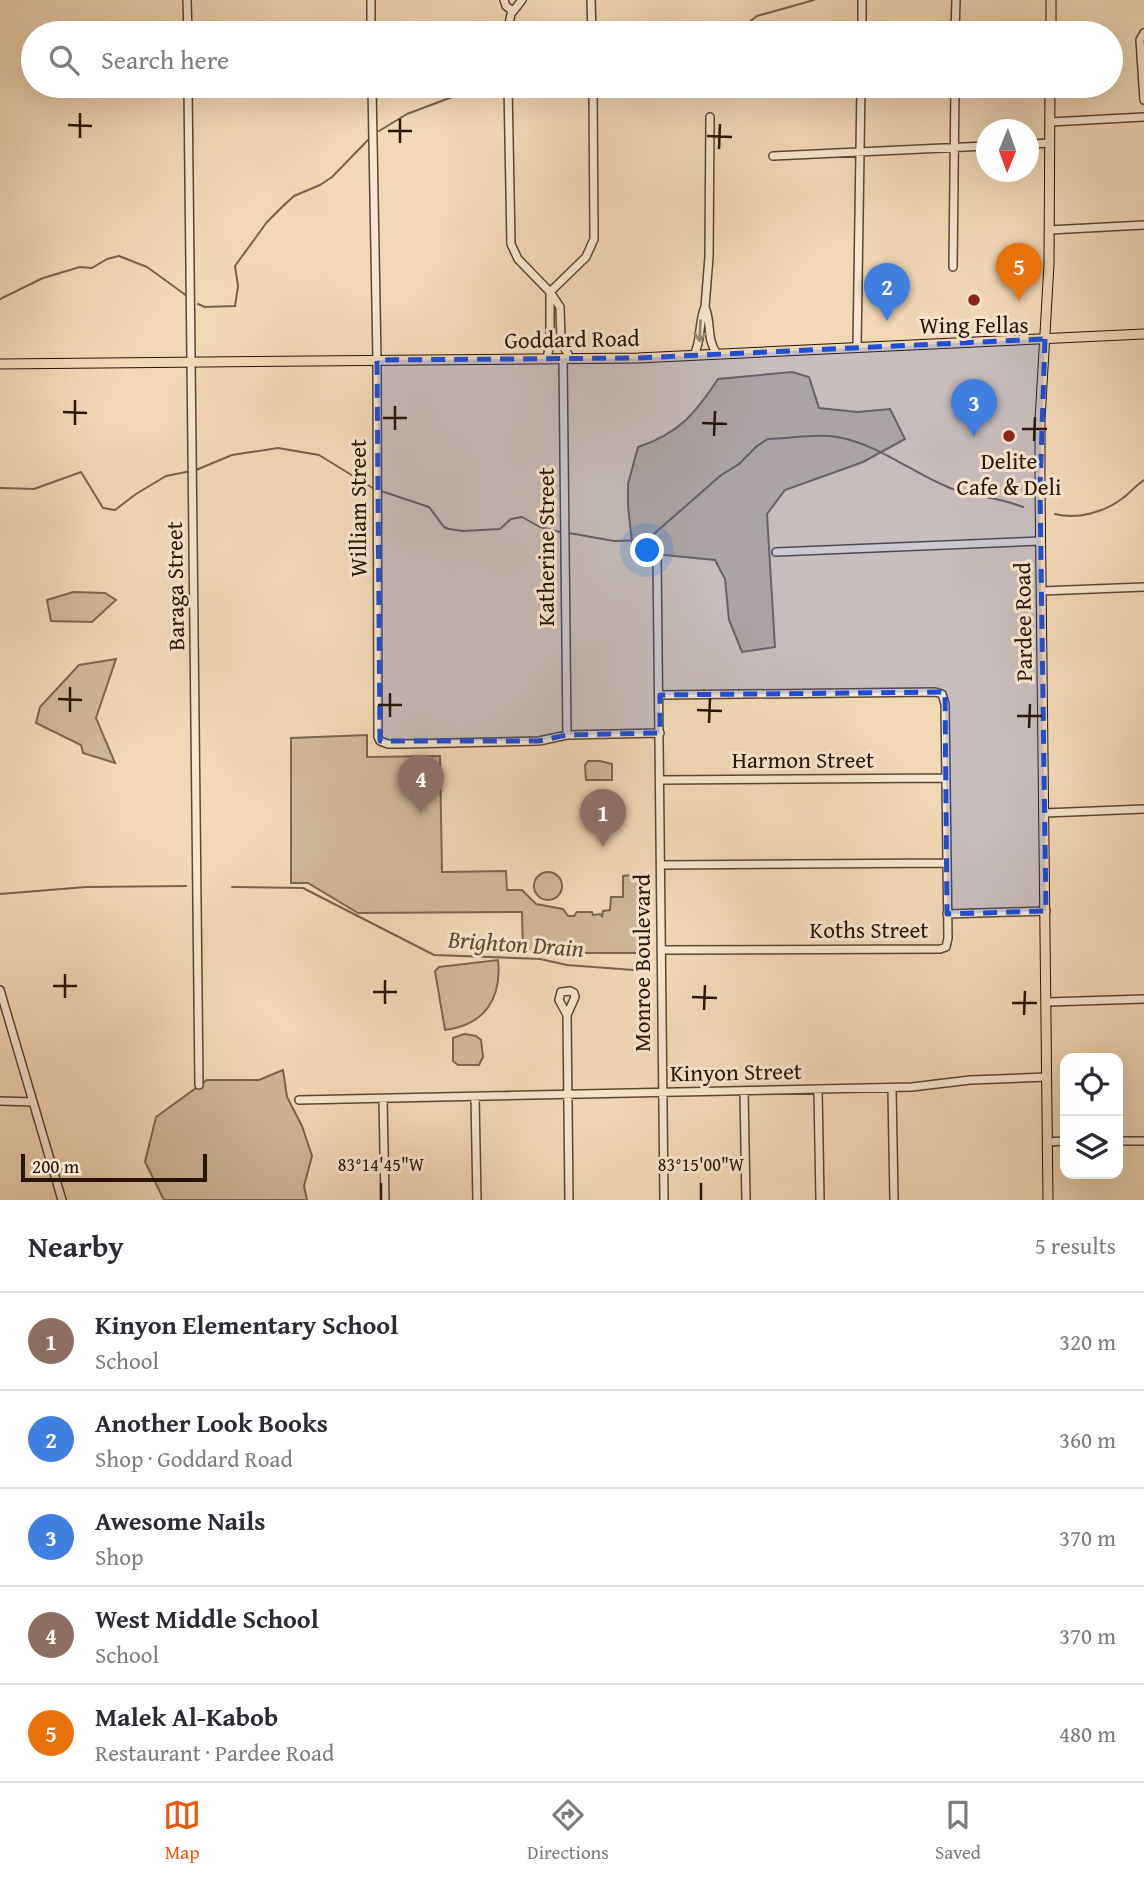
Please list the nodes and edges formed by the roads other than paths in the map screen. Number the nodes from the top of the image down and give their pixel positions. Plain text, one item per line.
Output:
1 (187, 0) edge
2 (371, 0) edge
3 (504, 0) edge
4 (522, 0) edge
5 (591, 0) edge
6 (862, 0) edge
7 (956, 0) edge
8 (1051, 0) edge
9 (513, 12) junction
10 (188, 21) edge
11 (372, 21) edge
12 (510, 21) edge
13 (592, 21) edge
14 (862, 21) edge
15 (955, 21) edge
16 (1051, 21) edge
17 (1144, 33) edge
18 (188, 98) edge
19 (372, 98) edge
20 (508, 98) edge
21 (593, 98) edge
22 (861, 98) edge
23 (955, 98) edge
24 (1050, 98) edge
25 (1144, 100) edge
26 (710, 117) dead end
27 (1144, 117) edge
28 (1050, 122) junction
29 (1050, 143) junction
30 (1039, 144) edge
31 (976, 146) edge
32 (954, 147) junction
33 (860, 151) junction
34 (773, 156) dead end
35 (1144, 225) edge
36 (1049, 230) junction
37 (953, 267) dead end
38 (550, 292) junction
39 (705, 307) junction
40 (1144, 334) edge
41 (1045, 339) junction
42 (858, 347) junction
43 (717, 354) junction
44 (694, 355) junction
45 (566, 358) junction
46 (547, 359) junction
47 (377, 360) junction
48 (191, 362) junction
49 (0, 364) edge
50 (1041, 541) junction
51 (776, 552) dead end
52 (657, 557) dead end
53 (1144, 587) edge
54 (1042, 591) junction
55 (660, 695) junction
56 (660, 733) junction
57 (567, 735) junction
58 (946, 778) junction
59 (660, 780) junction
60 (1144, 809) edge
61 (1045, 813) junction
62 (947, 863) junction
63 (661, 865) junction
64 (1046, 911) junction
65 (947, 914) junction
66 (661, 950) junction
67 (0, 990) edge
68 (1144, 999) edge
69 (1047, 1002) junction
70 (567, 1015) dead end
71 (1047, 1077) junction
72 (199, 1085) dead end
73 (892, 1088) junction
74 (818, 1090) junction
75 (744, 1091) junction
76 (662, 1093) junction
77 (568, 1095) junction
78 (475, 1097) junction
79 (383, 1098) junction
80 (299, 1100) dead end
81 (0, 1101) edge
82 (33, 1102) junction
83 (1060, 1141) edge
84 (1123, 1141) edge
85 (1144, 1141) edge
86 (1047, 1142) junction
87 (62, 1200) edge
88 (385, 1200) edge
89 (477, 1200) edge
90 (569, 1200) edge
91 (664, 1200) edge
92 (746, 1200) edge
93 (820, 1200) edge
94 (894, 1200) edge
95 (1048, 1200) edge

1 - 10 street
2 - 11 street
3 - 9 street
4 - 9 street
5 - 13 street
6 - 14 street
7 - 15 street
8 - 16 main road
9 - 12 street
17 - 25 street
18 - 48 street, Baraga Street
19 - 47 street, William Street
20 - 38 street
21 - 38 street
22 - 33 street
23 - 32 street
24 - 28 main road, Pardee Road
26 - 39 street
27 - 28 street
28 - 29 main road, Pardee Road
29 - 30 street
29 - 36 main road, Pardee Road
31 - 32 street
32 - 33 street
32 - 37 street
33 - 34 street
33 - 42 street
35 - 36 street
36 - 41 main road, Pardee Road
38 - 45 street, Katherine Street
38 - 46 street
39 - 43 street
39 -> 44 street
40 - 41 main road, Goddard Road
41 - 42 main road, Goddard Road
41 - 50 main road, Pardee Road
42 - 43 main road, Goddard Road
43 - 44 main road, Goddard Road
44 - 45 main road, Goddard Road
45 - 46 main road, Goddard Road
45 - 57 street, Katherine Street
46 - 47 main road, Goddard Road
47 - 48 main road, Goddard Road
47 - 57 street, William Street
48 - 49 main road, Goddard Road
48 - 72 street, Baraga Street
50 - 51 street
50 - 54 main road, Pardee Road
52 - 55 street, Monroe Boulevard
53 - 54 street
54 - 61 main road, Pardee Road
55 - 56 street, Monroe Boulevard
55 - 58 street
56 - 57 street
56 - 59 street, Monroe Boulevard
58 - 59 street, Harmon Street
58 - 62 street
59 - 63 street, Monroe Boulevard
60 - 61 street
61 - 64 main road, Pardee Road
62 - 63 street
62 - 65 street
63 - 66 street, Monroe Boulevard
64 - 65 street, Koths Street
64 - 69 main road, Pardee Road
65 - 66 street, Koths Street
66 - 76 street, Monroe Boulevard
67 - 82 street
68 - 69 street
69 - 71 main road, Pardee Road
70 - 77 street
71 - 73 street, Kinyon Street
71 - 86 main road, Pardee Road
73 - 74 street, Kinyon Street
73 - 94 street
74 - 75 street, Kinyon Street
74 - 93 street
75 - 76 street, Kinyon Street
75 - 92 street
76 - 77 street, Kinyon Street
76 - 91 street, Monroe Boulevard
77 - 78 street, Kinyon Street
77 - 90 street
78 - 79 street, Kinyon Street
78 - 89 street
79 - 80 street, Kinyon Street
79 - 88 street
81 - 82 street
82 - 87 street
83 - 86 street
84 - 85 street
86 - 95 main road, Pardee Road

